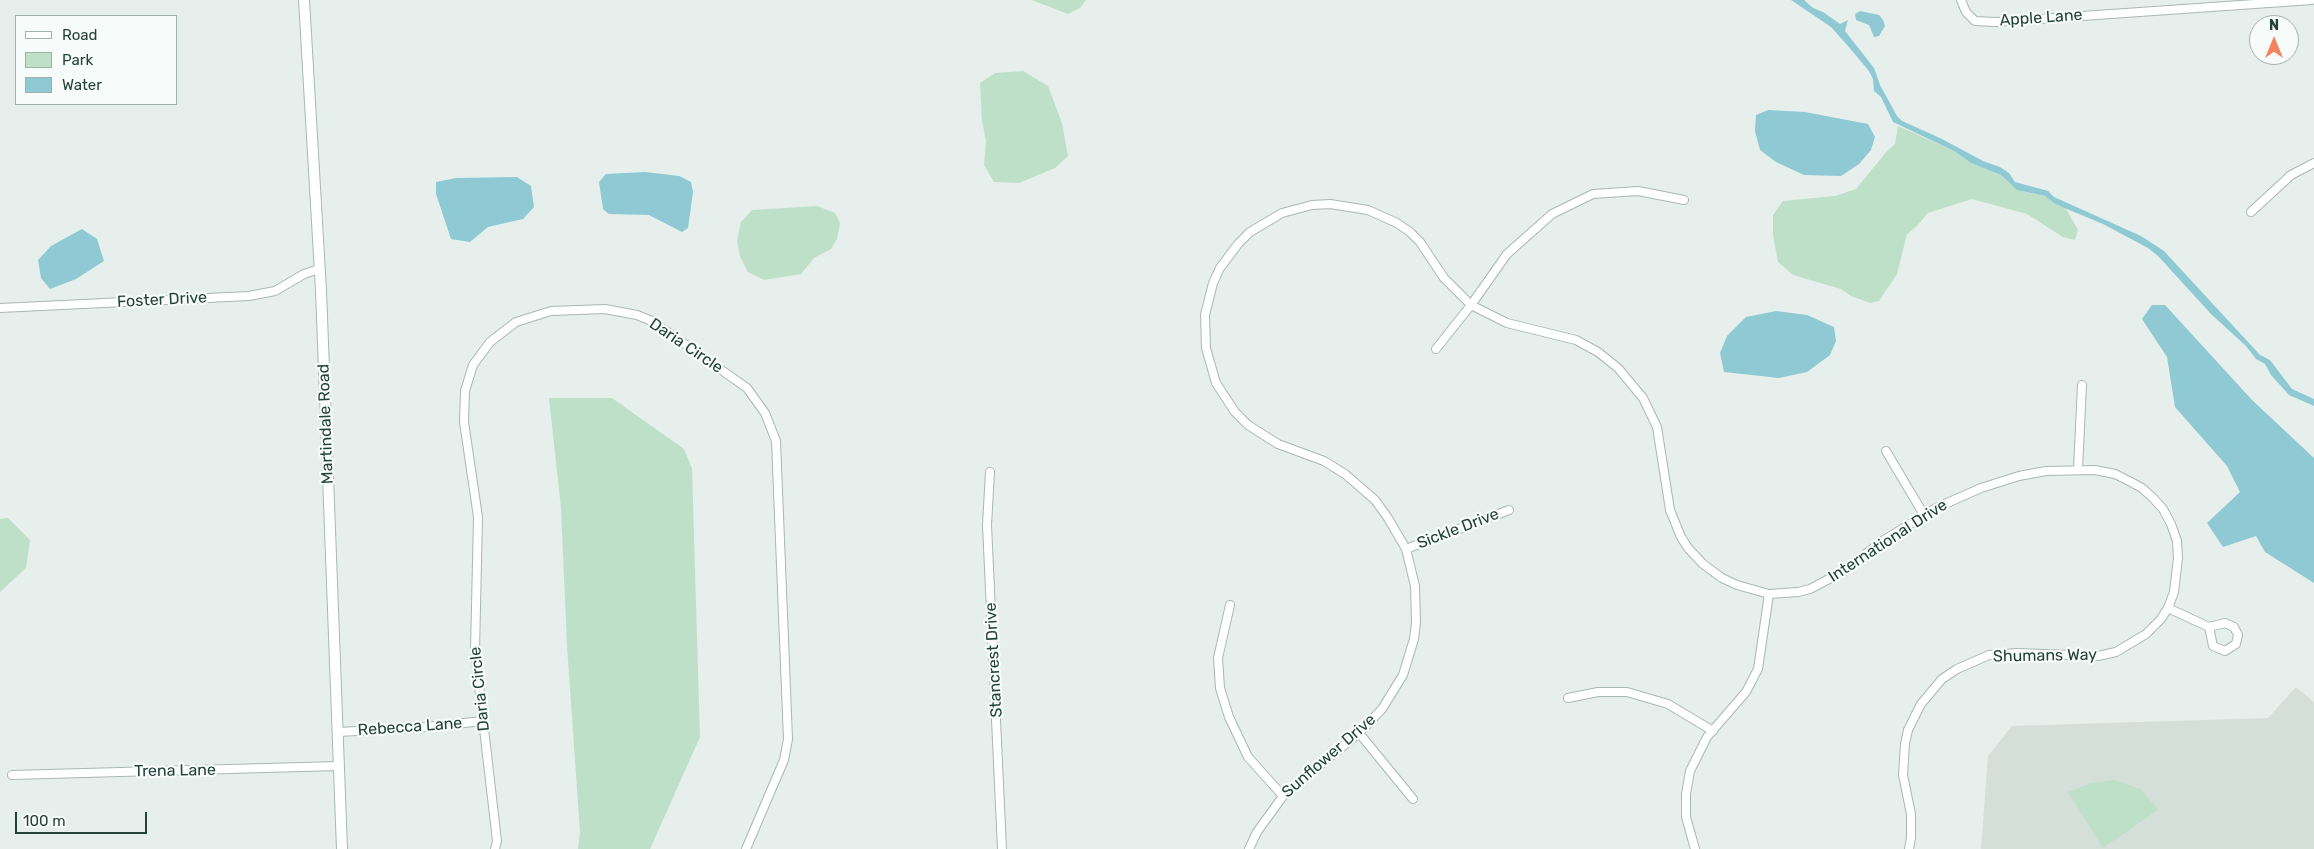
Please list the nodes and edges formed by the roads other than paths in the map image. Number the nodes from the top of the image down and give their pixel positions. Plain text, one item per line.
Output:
1 (304, 0) edge
2 (1961, 0) edge
3 (2312, 0) edge
4 (2314, 163) edge
5 (1684, 200) dead end
6 (2251, 212) dead end
7 (319, 269) junction
8 (1471, 305) junction
9 (0, 308) edge
10 (1436, 349) dead end
11 (2082, 385) dead end
12 (1886, 451) dead end
13 (2078, 469) junction
14 (990, 472) dead end
15 (1509, 510) dead end
16 (1924, 515) junction
17 (1406, 549) junction
18 (1769, 594) junction
19 (1230, 605) dead end
20 (2168, 608) junction
21 (2209, 627) dead end
22 (1568, 698) dead end
23 (483, 722) junction
24 (1713, 731) junction
25 (338, 732) junction
26 (1359, 733) junction
27 (338, 766) junction
28 (12, 775) dead end
29 (1283, 796) junction
30 (1413, 799) dead end
31 (342, 849) edge
32 (496, 849) edge
33 (746, 849) edge
34 (1002, 849) edge
35 (1248, 849) edge
36 (1695, 849) edge
37 (1909, 849) edge

1 - 7 street, Martindale Road
2 - 3 street, Apple Lane
4 - 6 street
5 - 8 street
7 - 9 street, Foster Drive
7 - 25 street, Martindale Road
8 - 10 street
8 - 17 street, Sunflower Drive
8 - 18 street, International Drive
11 - 13 street
12 - 16 street
13 - 16 street, International Drive
13 - 20 street, International Drive
14 - 34 street, Stancrest Drive
15 - 17 street, Sickle Drive
16 - 18 street, International Drive
17 - 26 street, Sunflower Drive
18 - 24 street
19 - 29 street
20 - 21 street
20 - 37 street, Shumans Way
22 - 24 street
23 - 25 street, Rebecca Lane
23 - 32 street, Daria Circle
23 - 33 street, Daria Circle
24 - 36 street
25 - 27 street, Martindale Road
26 - 29 street, Sunflower Drive
26 - 30 street
27 - 28 street, Trena Lane
27 - 31 street, Martindale Road
29 - 35 street, Sunflower Drive

